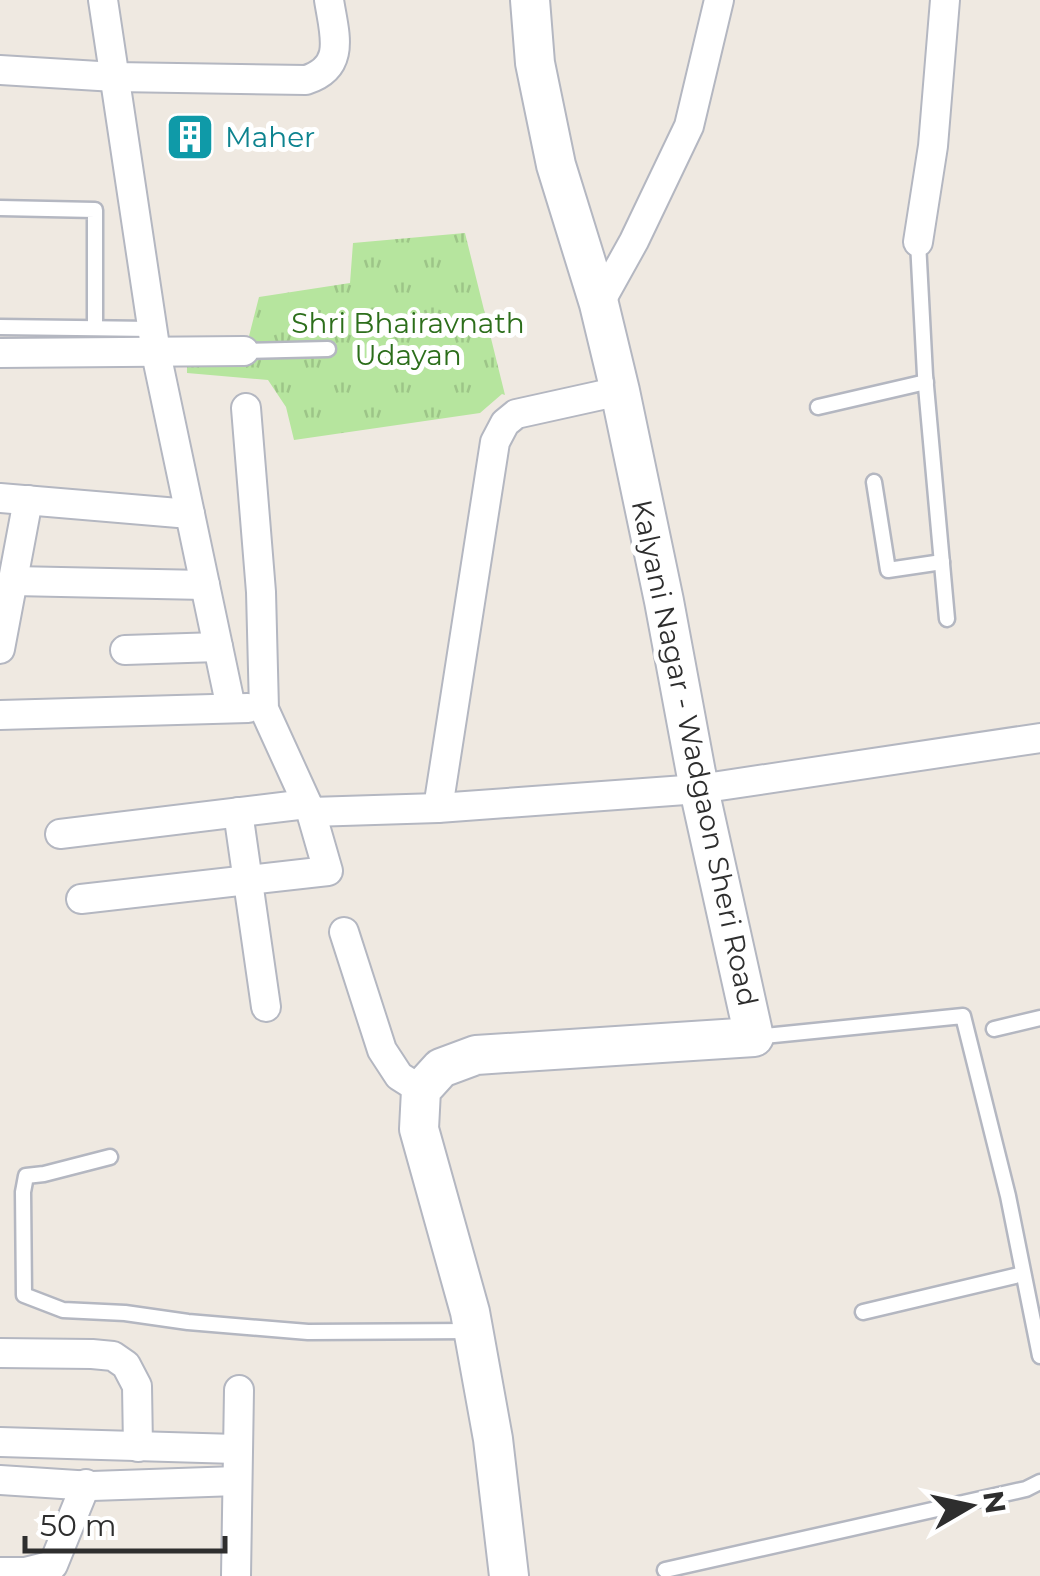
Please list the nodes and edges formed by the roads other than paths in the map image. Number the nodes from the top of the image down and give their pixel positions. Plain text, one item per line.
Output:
1 (103, 0) edge
2 (329, 0) edge
3 (530, 0) edge
4 (718, 0) edge
5 (945, 0) edge
6 (0, 70) edge
7 (115, 78) junction
8 (0, 208) edge
9 (918, 242) joint
10 (599, 304) junction
11 (0, 327) edge
12 (95, 328) junction
13 (154, 341) junction
14 (328, 349) dead end
15 (244, 351) joint
16 (0, 353) edge
17 (926, 382) junction
18 (620, 391) junction
19 (246, 408) dead end
20 (818, 408) dead end
21 (874, 482) dead end
22 (14, 499) edge
23 (190, 514) junction
24 (942, 562) junction
25 (13, 581) junction
26 (205, 585) junction
27 (947, 619) dead end
28 (218, 647) junction
29 (0, 649) edge
30 (125, 650) dead end
31 (231, 708) junction
32 (264, 709) junction
33 (0, 715) edge
34 (1040, 738) edge
35 (699, 789) junction
36 (309, 808) junction
37 (438, 808) junction
38 (238, 812) junction
39 (60, 834) dead end
40 (247, 880) junction
41 (81, 899) dead end
42 (344, 932) dead end
43 (266, 1007) dead end
44 (1040, 1018) edge
45 (994, 1029) dead end
46 (754, 1037) junction
47 (421, 1090) junction
48 (110, 1157) dead end
49 (1024, 1274) junction
50 (863, 1312) dead end
51 (474, 1332) junction
52 (0, 1353) edge
53 (1040, 1356) edge
54 (239, 1390) dead end
55 (0, 1442) edge
56 (138, 1447) junction
57 (236, 1449) junction
58 (0, 1480) edge
59 (237, 1481) junction
60 (1040, 1482) edge
61 (86, 1484) junction
62 (664, 1570) dead end
63 (0, 1572) edge
64 (236, 1576) edge
65 (509, 1576) edge

1 - 7 street
2 - 7 street
3 - 10 street, Kalyani Nagar - Wadgaon Sheri Road
4 - 10 street
5 - 9 street
6 - 7 street
7 - 13 street
8 - 12 lane
9 - 17 lane
10 - 18 street, Kalyani Nagar - Wadgaon Sheri Road
11 - 12 lane
12 - 13 lane
13 - 15 street
13 - 16 street
13 - 23 street
14 - 15 lane
17 - 20 lane
17 - 24 lane
18 - 35 street, Kalyani Nagar - Wadgaon Sheri Road
18 - 37 street
19 - 32 street
21 - 24 lane
22 - 23 street
22 - 25 street
23 - 26 street
24 - 27 lane
25 - 26 street
25 - 29 street
26 - 28 street
28 - 30 street
28 - 31 street
31 - 32 street
31 - 33 street
32 - 36 street
34 - 35 street
35 - 37 street
35 - 46 street, Kalyani Nagar - Wadgaon Sheri Road
36 - 37 street
36 - 38 street
36 - 40 street
38 - 39 street
38 - 40 street
40 - 41 street
40 - 43 street
42 - 47 street
44 - 45 lane
46 - 47 street, Kalyani Nagar - Wadgaon Sheri Road
46 - 49 lane
47 - 51 street
48 - 51 lane
49 - 50 lane
49 - 53 lane
51 - 65 street
52 - 56 street
54 - 57 street
55 - 56 street
56 - 57 street
57 - 59 street
58 - 61 street
59 - 61 street
59 - 64 street
60 - 62 lane
61 - 63 street

